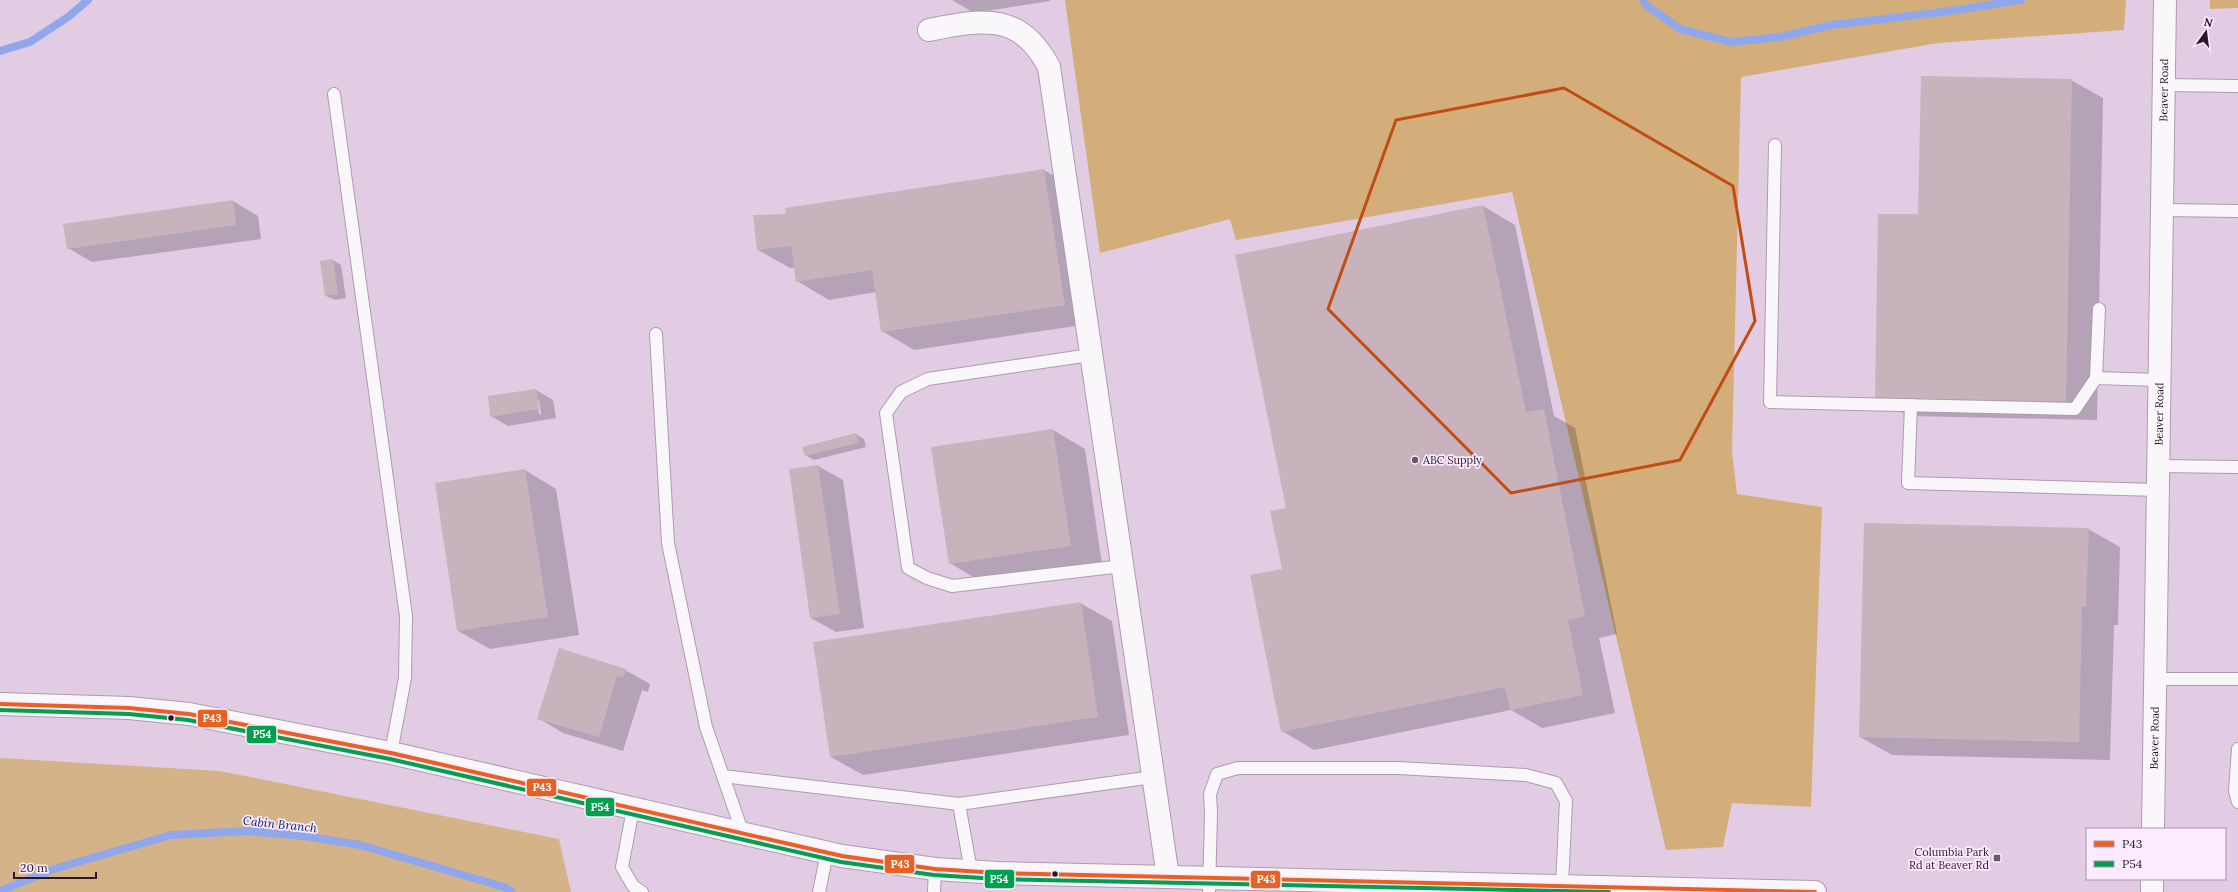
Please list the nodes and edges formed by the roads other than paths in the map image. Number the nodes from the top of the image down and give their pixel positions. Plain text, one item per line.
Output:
1 (2165, 4) edge
2 (929, 30) dead end
3 (2163, 86) junction
4 (2238, 86) edge
5 (334, 94) dead end
6 (1775, 145) dead end
7 (2162, 210) junction
8 (2238, 210) edge
9 (2099, 309) dead end
10 (656, 334) dead end
11 (1090, 355) junction
12 (2096, 378) junction
13 (2159, 380) junction
14 (1911, 405) junction
15 (2158, 466) junction
16 (2238, 467) edge
17 (2158, 490) junction
18 (1122, 566) junction
19 (2155, 679) junction
20 (2238, 679) edge
21 (0, 704) edge
22 (2238, 749) edge
23 (391, 753) junction
24 (723, 776) junction
25 (1153, 777) junction
26 (2238, 802) edge
27 (959, 804) junction
28 (633, 809) junction
29 (2152, 828) edge
30 (743, 834) junction
31 (827, 852) junction
32 (935, 869) junction
33 (971, 871) junction
34 (1168, 877) junction
35 (2152, 880) edge
36 (1209, 885) edge
37 (1562, 885) junction
38 (1608, 889) edge
39 (642, 892) edge
40 (819, 892) edge
41 (934, 892) edge
42 (1753, 892) edge
43 (1815, 892) edge
44 (2152, 892) edge

1 - 3 street, Beaver Road
2 - 11 street
3 - 4 lane
3 - 7 street, Beaver Road
5 - 23 lane
6 - 14 lane
7 - 8 lane
7 - 13 street, Beaver Road
9 - 12 lane
10 - 24 lane
11 - 18 street
11 - 18 lane
12 - 13 lane
12 - 14 lane
13 - 15 street, Beaver Road
14 - 17 lane
15 - 16 lane
15 - 17 street, Beaver Road
17 - 19 street, Beaver Road
18 - 25 street
19 - 20 lane
19 - 29 street, Beaver Road
21 - 23 street
22 - 26 lane
23 - 28 street
24 - 27 lane
24 - 30 lane
25 - 27 lane
25 - 34 street
27 - 33 lane
28 - 30 street
28 - 39 lane
30 - 31 street
31 - 32 street
31 - 40 lane
32 - 33 street
32 - 41 lane
33 - 34 street
34 - 36 street
35 - 44 street
36 - 37 street
36 - 37 lane
37 - 38 street
38 - 42 street
42 - 43 street

